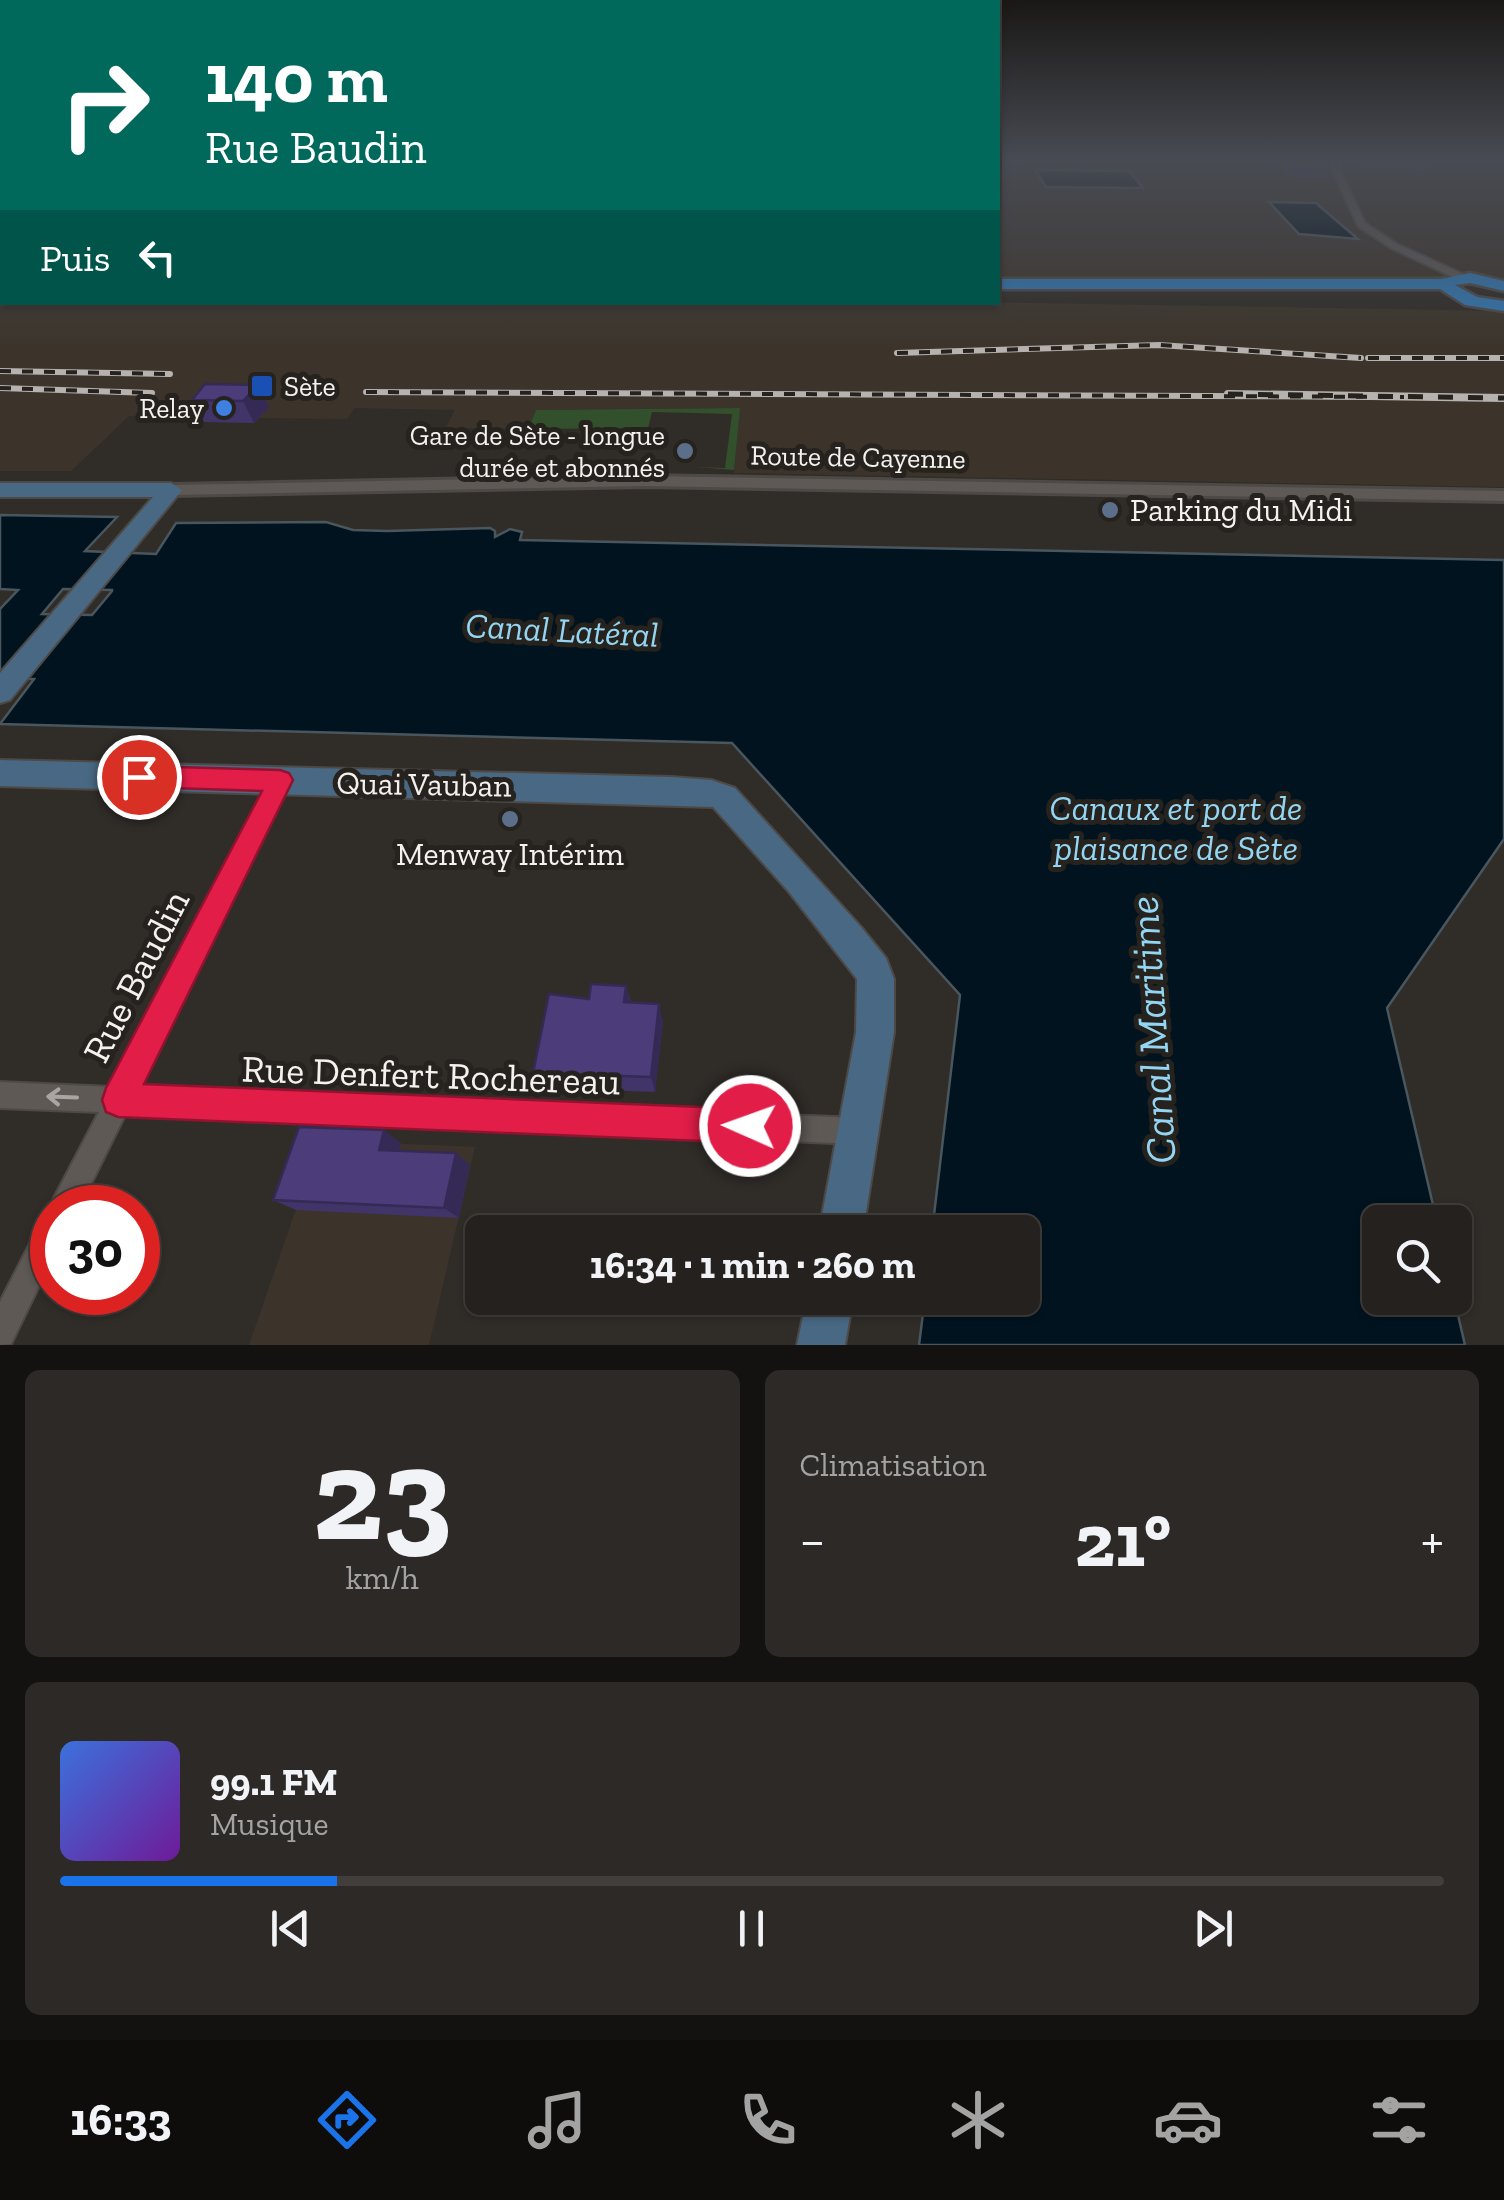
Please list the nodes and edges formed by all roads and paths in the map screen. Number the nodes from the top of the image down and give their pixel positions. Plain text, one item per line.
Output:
1 (1361, 224) edge
2 (1454, 281) junction
3 (1000, 284) edge
4 (1501, 284) edge
5 (1000, 292) edge
6 (1467, 300) junction
7 (1504, 306) edge
8 (0, 487) edge
9 (171, 490) junction
10 (1504, 496) edge
11 (6, 685) edge
12 (0, 773) edge
13 (280, 780) junction
14 (0, 1095) edge
15 (118, 1100) junction
16 (858, 1131) junction
17 (76, 1185) edge
18 (844, 1215) edge
19 (30, 1274) edge
20 (827, 1315) edge
21 (0, 1333) edge
22 (821, 1345) edge

1 - 2 street
2 - 3 main road
2 - 4 main road
2 - 6 main road
5 - 6 main road
6 - 7 main road
8 - 9 main road
9 - 10 street, Route de Cayenne
9 - 11 main road
12 - 13 main road, Quai Vauban
13 - 15 street, Rue Baudin
13 - 16 main road, Quai Vauban
15 -> 14 street, Rue Denfert Rochereau
15 - 16 street, Rue Denfert Rochereau
15 - 17 street, Rue Baudin
16 - 18 main road
19 - 21 street
20 - 22 main road

